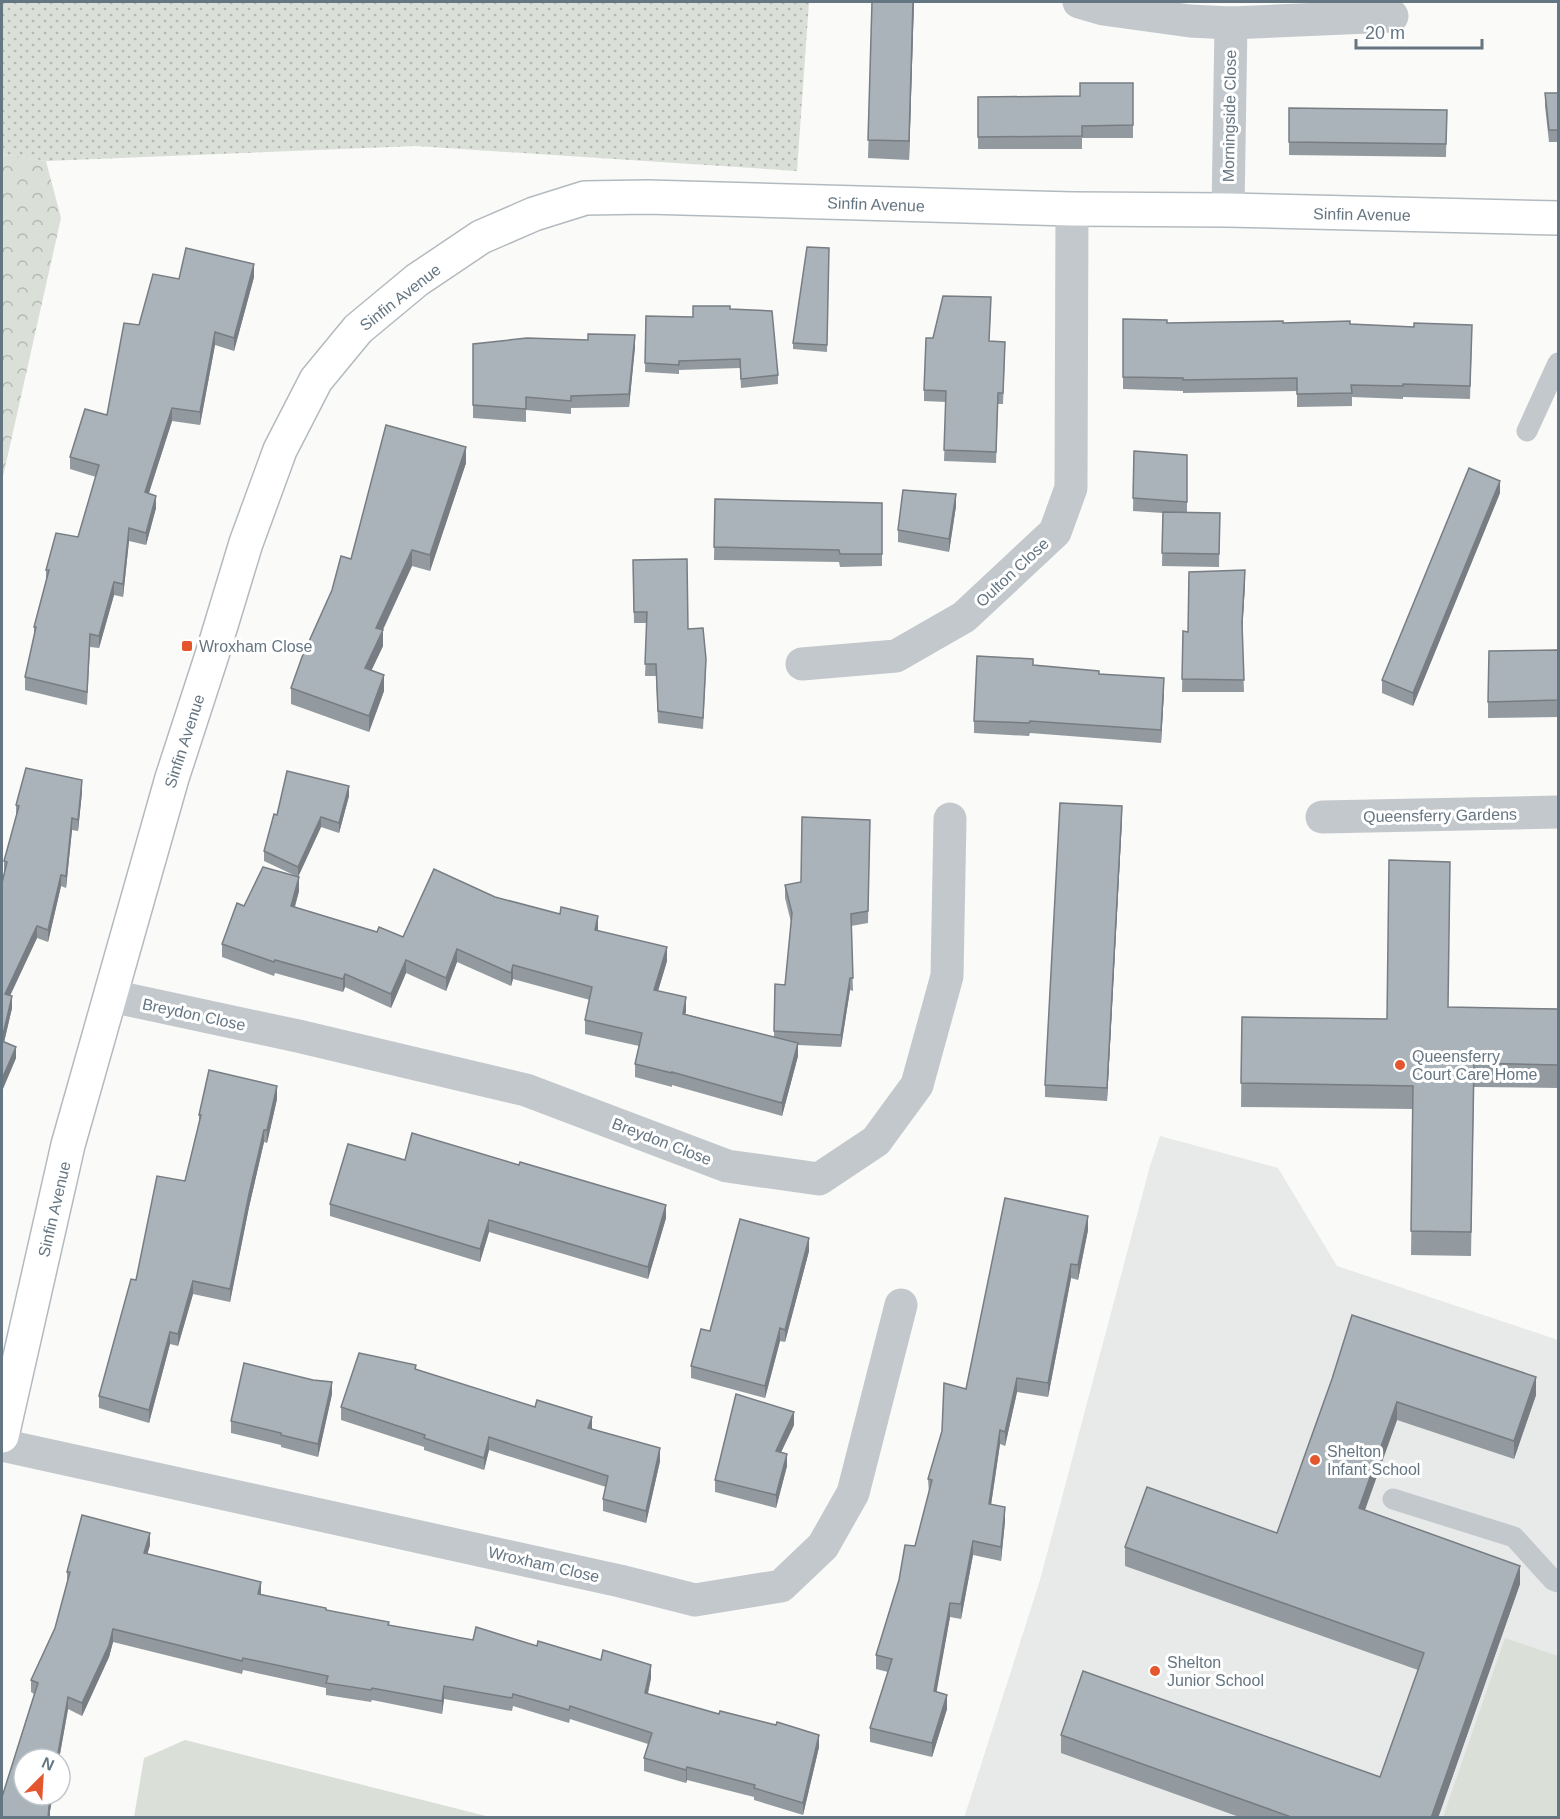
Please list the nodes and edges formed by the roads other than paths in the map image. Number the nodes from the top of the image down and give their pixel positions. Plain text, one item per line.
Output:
1 (1079, 2) edge
2 (1392, 16) dead end
3 (1231, 23) junction
4 (1072, 209) junction
5 (1228, 210) junction
6 (1558, 218) edge
7 (1558, 363) edge
8 (1527, 431) dead end
9 (802, 664) dead end
10 (1558, 812) edge
11 (1322, 817) dead end
12 (950, 819) dead end
13 (111, 996) junction
14 (901, 1305) dead end
15 (2, 1436) edge
16 (2, 1444) edge
17 (1393, 1499) dead end
18 (1558, 1582) edge

1 - 3 street
2 - 3 street
3 - 5 street, Morningside Close
4 - 5 street, Sinfin Avenue
4 - 9 street, Oulton Close
4 - 13 street, Sinfin Avenue
5 - 6 street, Sinfin Avenue
7 - 8 lane
10 - 11 street, Queensferry Gardens
12 - 13 street, Breydon Close
13 - 15 street, Sinfin Avenue
14 - 16 street, Wroxham Close
17 - 18 lane

